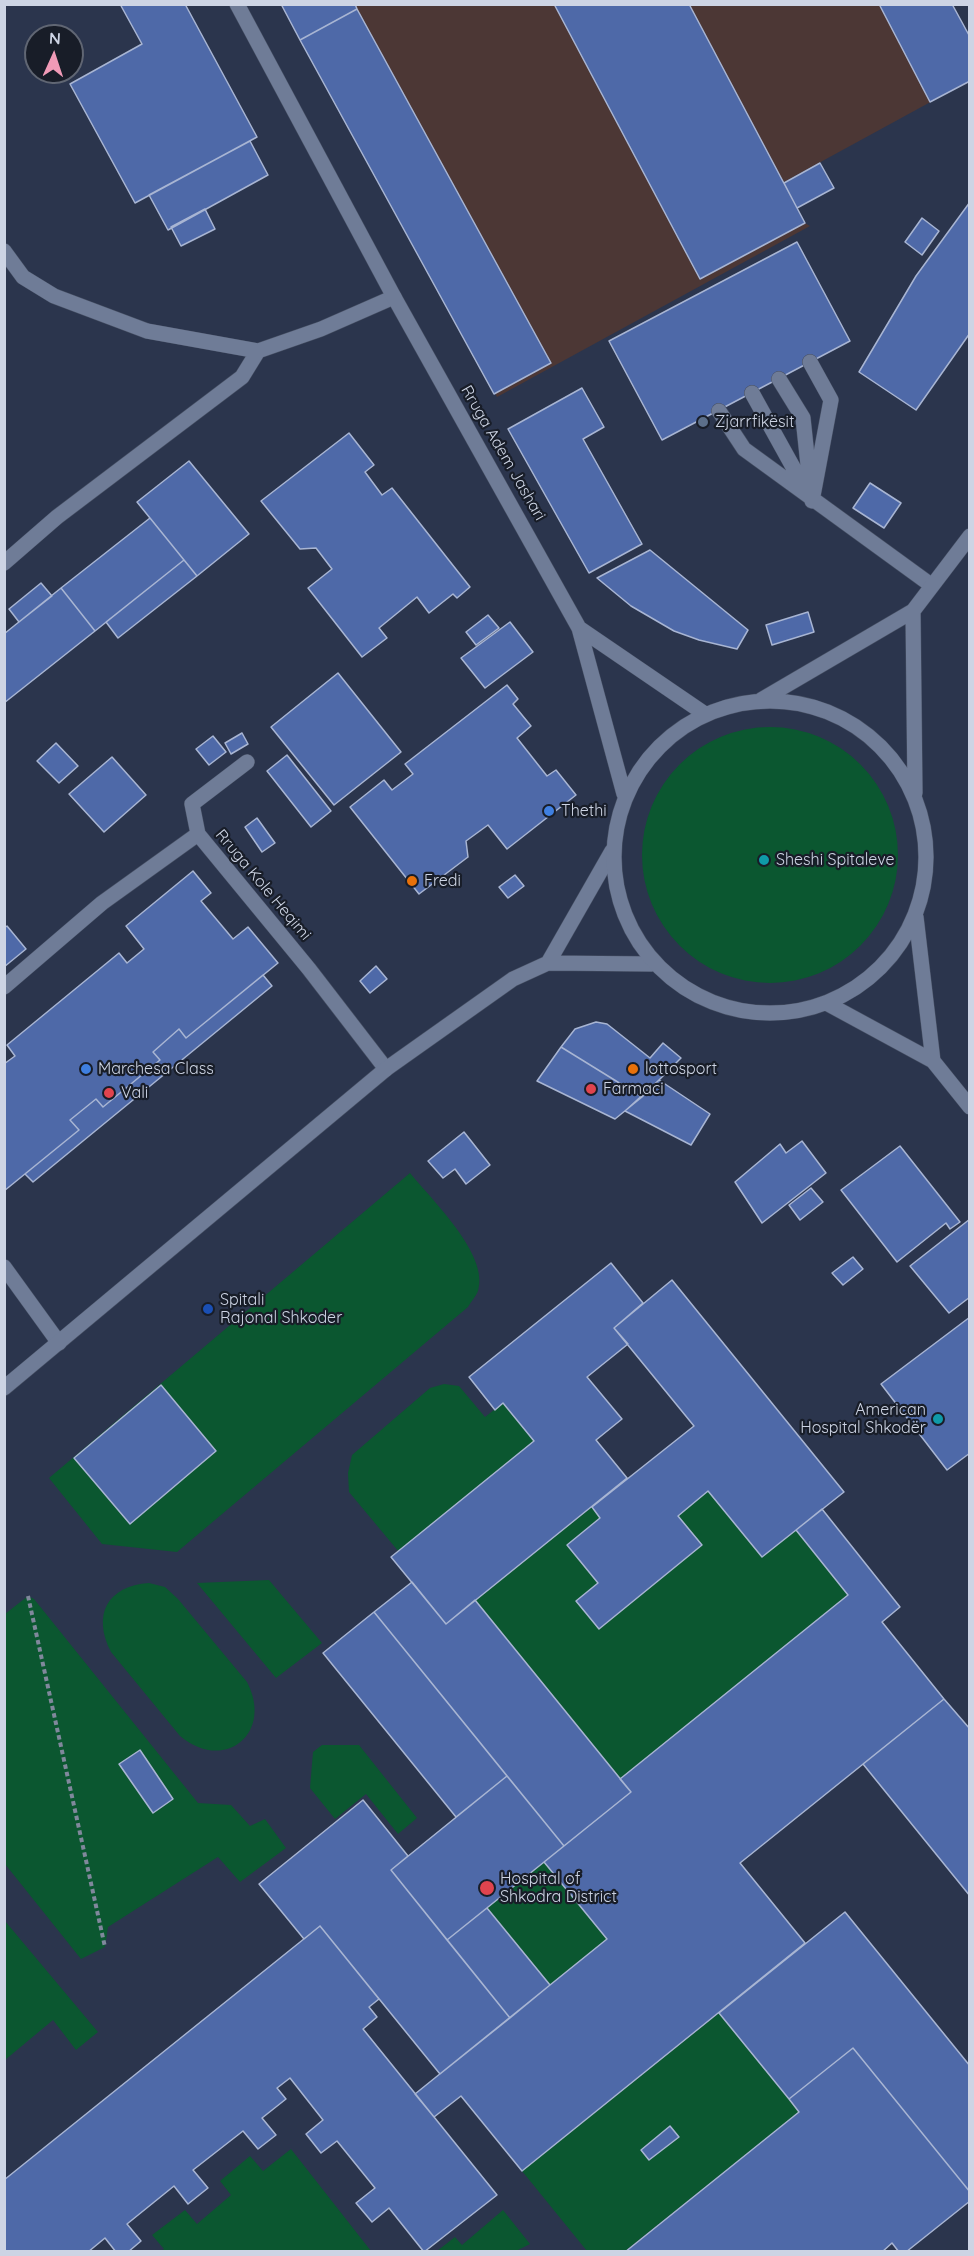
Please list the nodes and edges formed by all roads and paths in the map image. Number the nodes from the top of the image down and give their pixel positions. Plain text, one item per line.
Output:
1 (237, 4) edge
2 (4, 251) edge
3 (394, 297) junction
4 (258, 351) junction
5 (810, 362) dead end
6 (779, 379) dead end
7 (752, 393) dead end
8 (719, 411) dead end
9 (812, 501) junction
10 (969, 536) edge
11 (4, 563) edge
12 (932, 585) junction
13 (913, 611) junction
14 (579, 628) junction
15 (761, 700) junction
16 (705, 714) junction
17 (246, 762) dead end
18 (624, 794) junction
19 (915, 794) junction
20 (198, 834) junction
21 (612, 851) junction
22 (916, 917) junction
23 (549, 963) junction
24 (652, 963) junction
25 (4, 987) edge
26 (828, 1004) junction
27 (933, 1061) junction
28 (386, 1069) junction
29 (969, 1107) edge
30 (4, 1267) edge
31 (59, 1343) junction
32 (4, 1388) edge
33 (28, 1596) dead end
34 (105, 1947) dead end

1 - 3 main road, Rruga Adem Jashari
2 - 4 main road
3 - 4 main road
3 - 14 main road, Rruga Adem Jashari
4 - 11 main road
5 - 9 main road
6 - 9 main road
7 - 9 main road
8 - 9 main road
9 - 12 main road
10 - 12 main road
12 - 13 main road
13 - 15 main road
13 - 19 main road
14 - 16 main road
14 - 18 main road
15 - 16 main road
15 - 19 main road
16 - 18 main road
17 - 20 main road
18 - 21 main road
19 - 22 main road
20 - 25 main road, Rruga Kole Heqimi
20 - 28 main road, Rruga Kole Heqimi
21 - 23 main road
21 - 24 main road
22 - 26 main road
22 - 27 main road
23 - 24 main road
23 - 28 main road
24 - 26 main road
26 - 27 main road
27 - 29 main road
28 - 31 main road
30 - 31 main road
31 - 32 main road
33 - 34 path

